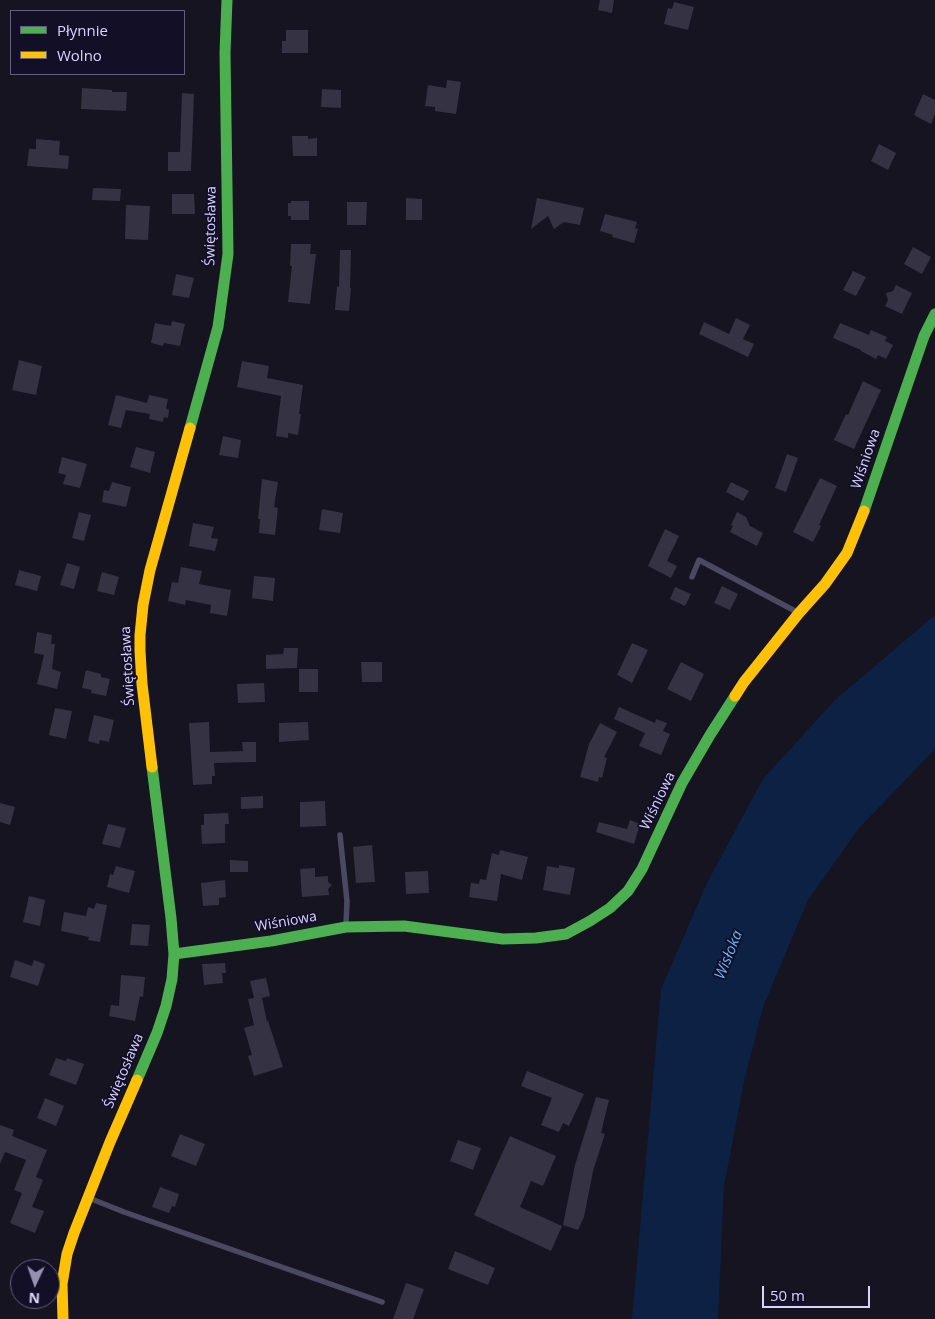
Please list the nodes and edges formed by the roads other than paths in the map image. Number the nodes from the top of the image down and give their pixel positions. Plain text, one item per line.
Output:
1 (227, 0) edge
2 (935, 314) edge
3 (692, 577) dead end
4 (799, 613) junction
5 (340, 835) dead end
6 (346, 927) junction
7 (174, 954) junction
8 (87, 1198) junction
9 (382, 1302) dead end
10 (62, 1319) edge

1 - 7 street, Świętosława
2 - 4 street, Wiśniowa
3 - 4 lane
4 - 6 street, Wiśniowa
5 - 6 lane
6 - 7 street, Wiśniowa
7 - 8 street, Świętosława
8 - 9 lane
8 - 10 street, Świętosława

